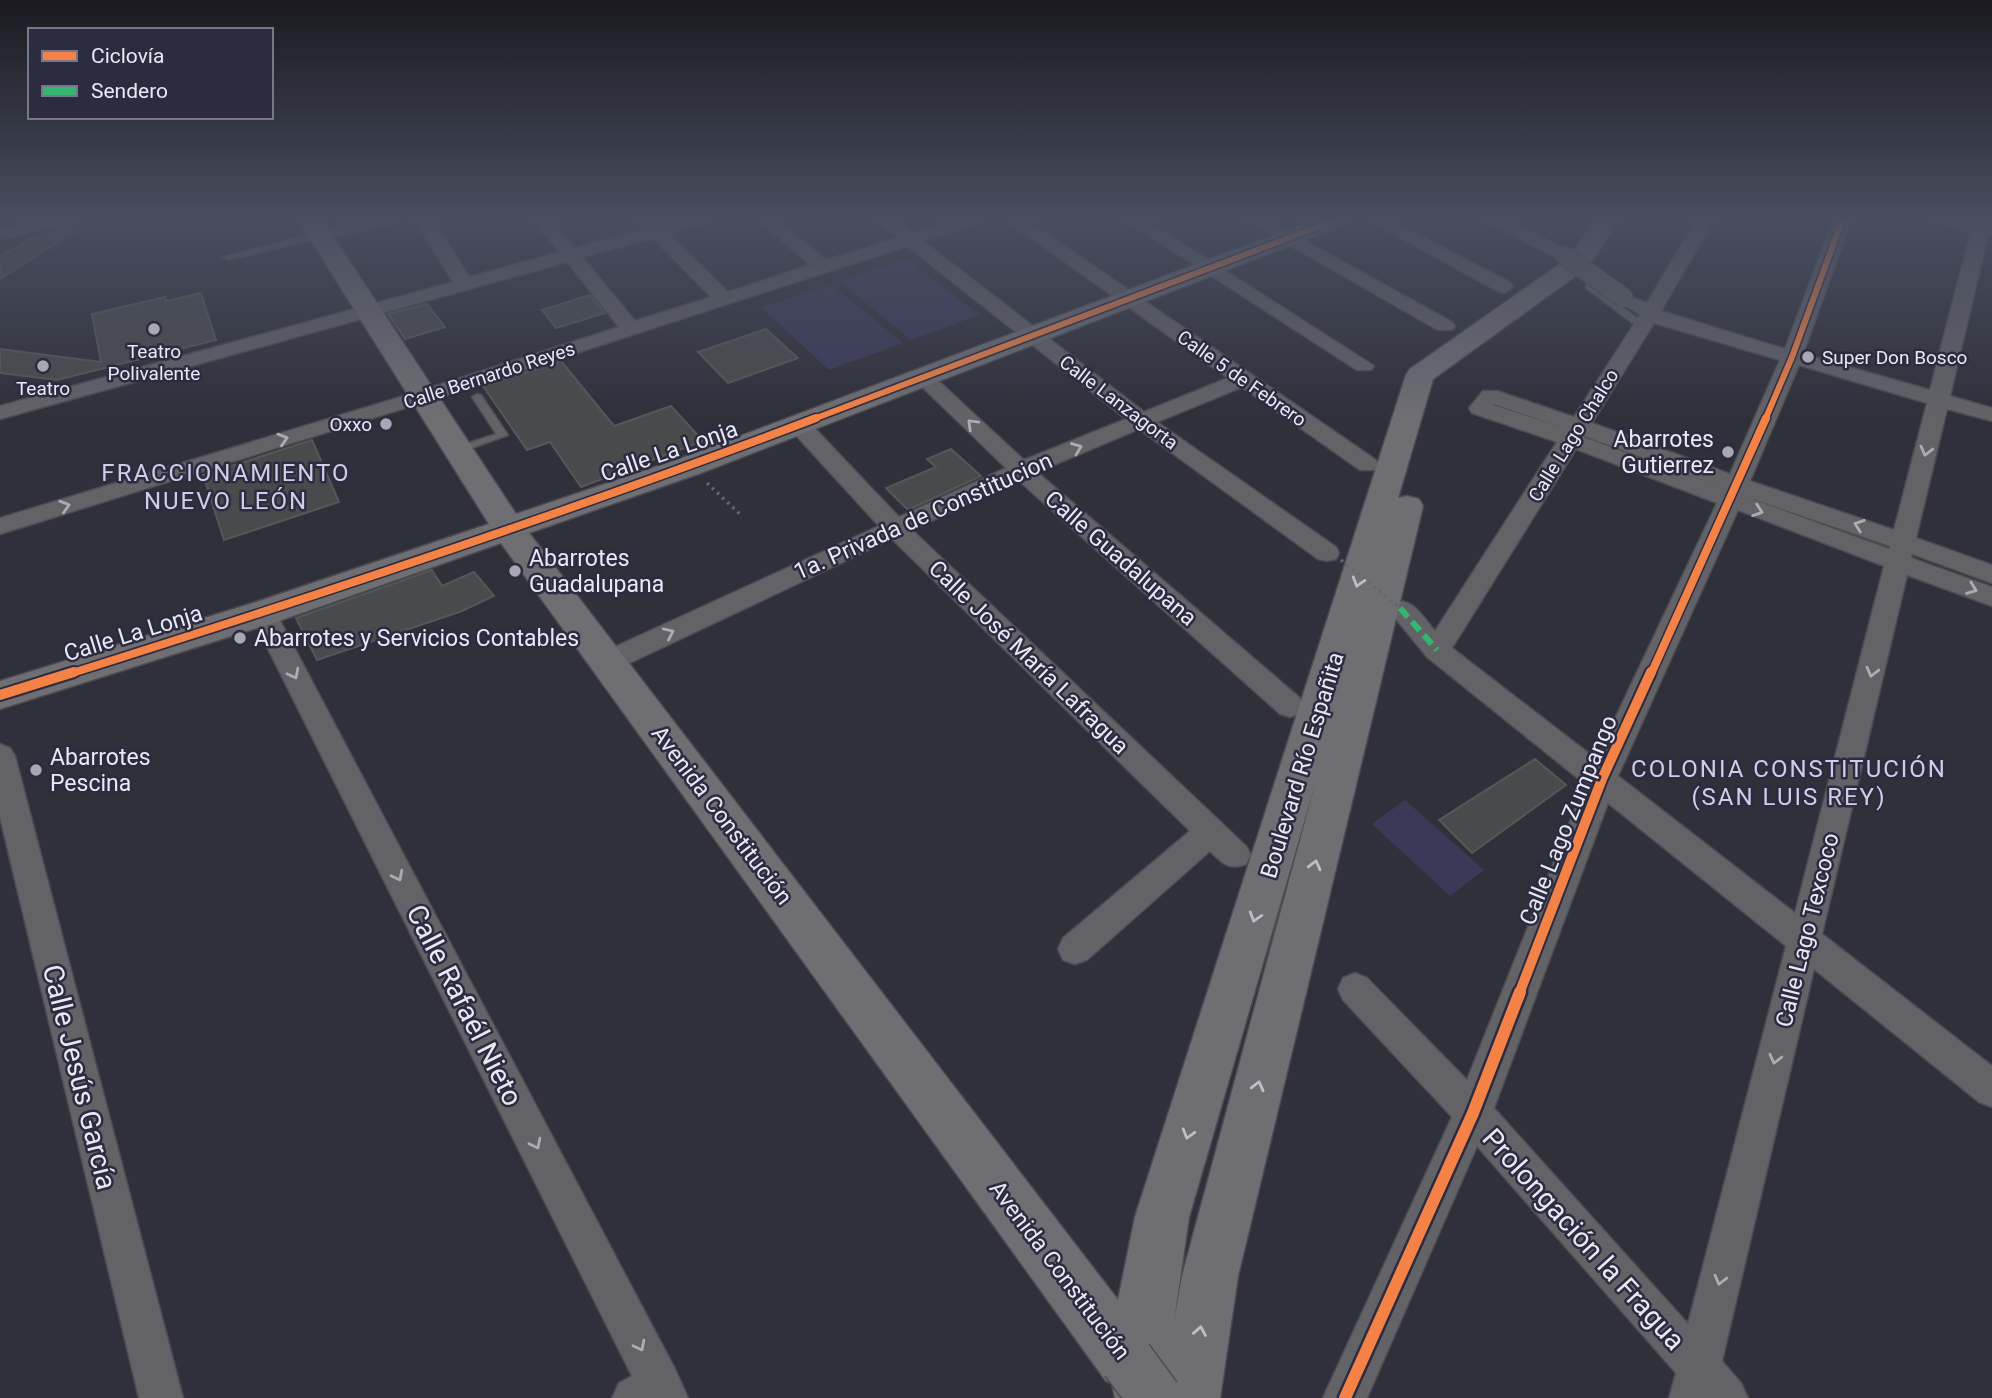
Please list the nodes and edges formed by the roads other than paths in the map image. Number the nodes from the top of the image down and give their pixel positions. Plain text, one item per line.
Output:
1 (352, 283) edge
2 (470, 283) edge
3 (594, 283) edge
4 (708, 283) edge
5 (773, 283) edge
6 (966, 283) edge
7 (1105, 283) edge
8 (1173, 283) edge
9 (1233, 283) edge
10 (1368, 283) edge
11 (1497, 283) edge
12 (1549, 283) edge
13 (1582, 283) edge
14 (1603, 283) edge
15 (1668, 283) edge
16 (1819, 283) edge
17 (1970, 283) edge
18 (464, 285) joint
19 (1589, 286) dead end
20 (1504, 287) dead end
21 (724, 299) junction
22 (1129, 300) junction
23 (369, 310) junction
24 (1646, 320) junction
25 (1445, 326) dead end
26 (631, 329) junction
27 (1034, 337) junction
28 (1792, 357) junction
29 (1364, 366) dead end
30 (924, 378) junction
31 (1243, 379) junction
32 (424, 396) junction
33 (477, 397) dead end
34 (1939, 400) junction
35 (0, 413) edge
36 (1992, 415) edge
37 (1143, 422) junction
38 (799, 425) junction
39 (1574, 432) junction
40 (460, 449) junction
41 (1368, 465) dead end
42 (1021, 470) junction
43 (1734, 493) junction
44 (0, 526) edge
45 (894, 527) junction
46 (508, 528) junction
47 (1902, 551) junction
48 (1334, 557) road end
49 (1992, 574) edge
50 (1992, 597) edge
51 (1400, 608) road end
52 (263, 613) junction
53 (1437, 650) junction
54 (607, 662) junction
55 (0, 695) edge
56 (1290, 706) dead end
57 (0, 756) edge
58 (1602, 779) junction
59 (1211, 831) junction
60 (1235, 855) dead end
61 (1804, 943) junction
62 (1075, 948) dead end
63 (1355, 989) dead end
64 (1992, 1089) edge
65 (1473, 1113) junction
66 (1695, 1383) edge
67 (1141, 1385) edge
68 (653, 1393) edge
69 (160, 1398) edge
70 (1190, 1398) edge
71 (1345, 1398) edge
72 (1727, 1398) edge

1 - 23 main road, Avenida Constitución
2 - 18 street
3 - 26 street
4 - 21 street
5 - 21 street, Calle Bernardo Reyes
6 - 27 street, Calle Lanzagorta
7 - 22 street, Calle 5 de Febrero
8 - 22 main road, Calle La Lonja
9 - 29 street
10 - 25 street
11 - 20 street
12 -> 67 main road, Boulevard Río Españita
70 -> 13 main road, Boulevard Río Españita
14 - 24 street, bridge
15 - 24 street, Calle Lago Chalco
16 - 28 street, Calle Lago Zumpango
17 - 34 street, Calle Lago Texcoco
18 - 23 street
19 - 24 lane
21 - 26 street, Calle Bernardo Reyes
22 - 27 main road, Calle La Lonja
22 - 31 street, Calle 5 de Febrero
23 - 32 main road, Avenida Constitución
23 - 35 street
24 - 28 street
24 - 39 street, Calle Lago Chalco
26 - 32 street, Calle Bernardo Reyes
27 - 30 main road, Calle La Lonja
27 - 37 street, Calle Lanzagorta
28 - 34 street
28 - 43 street, Calle Lago Zumpango
30 - 38 main road, Calle La Lonja
42 -> 30 street, Calle Guadalupana
31 - 37 street, 1a. Privada de Constitucion
31 - 41 street, Calle 5 de Febrero
32 - 40 main road, Avenida Constitución
44 -> 32 street, Calle Bernardo Reyes
33 - 40 lane
34 - 36 street
34 -> 47 street, Calle Lago Texcoco
42 -> 37 street, 1a. Privada de Constitucion
37 - 48 street, Calle Lanzagorta
38 - 45 street, Calle José María Lafragua
38 - 46 main road, Calle La Lonja
39 - 43 street
39 - 53 street, Calle Lago Chalco
40 - 46 main road, Avenida Constitución
42 - 45 street, 1a. Privada de Constitucion
42 - 56 street, Calle Guadalupana
43 - 47 street
43 - 58 street, Calle Lago Zumpango
54 -> 45 street, 1a. Privada de Constitucion
45 - 59 street, Calle José María Lafragua
46 - 52 main road, Calle La Lonja
46 - 54 main road, Avenida Constitución
47 - 49 street
47 -> 50 street
47 -> 61 street, Calle Lago Texcoco
51 - 53 street
52 - 55 main road, Calle La Lonja
52 -> 68 street, Calle Rafaél Nieto
53 - 58 street
54 - 67 main road, Avenida Constitución
57 - 69 street, Calle Jesús García
58 - 61 street
58 - 65 street, Calle Lago Zumpango
59 - 60 street, Calle José María Lafragua
59 - 62 street
61 - 64 street
61 -> 66 street, Calle Lago Texcoco
63 - 65 street, Prolongación la Fragua
65 - 66 street, Prolongación la Fragua
65 - 71 street, Calle Lago Zumpango
66 - 72 street, Prolongación la Fragua

